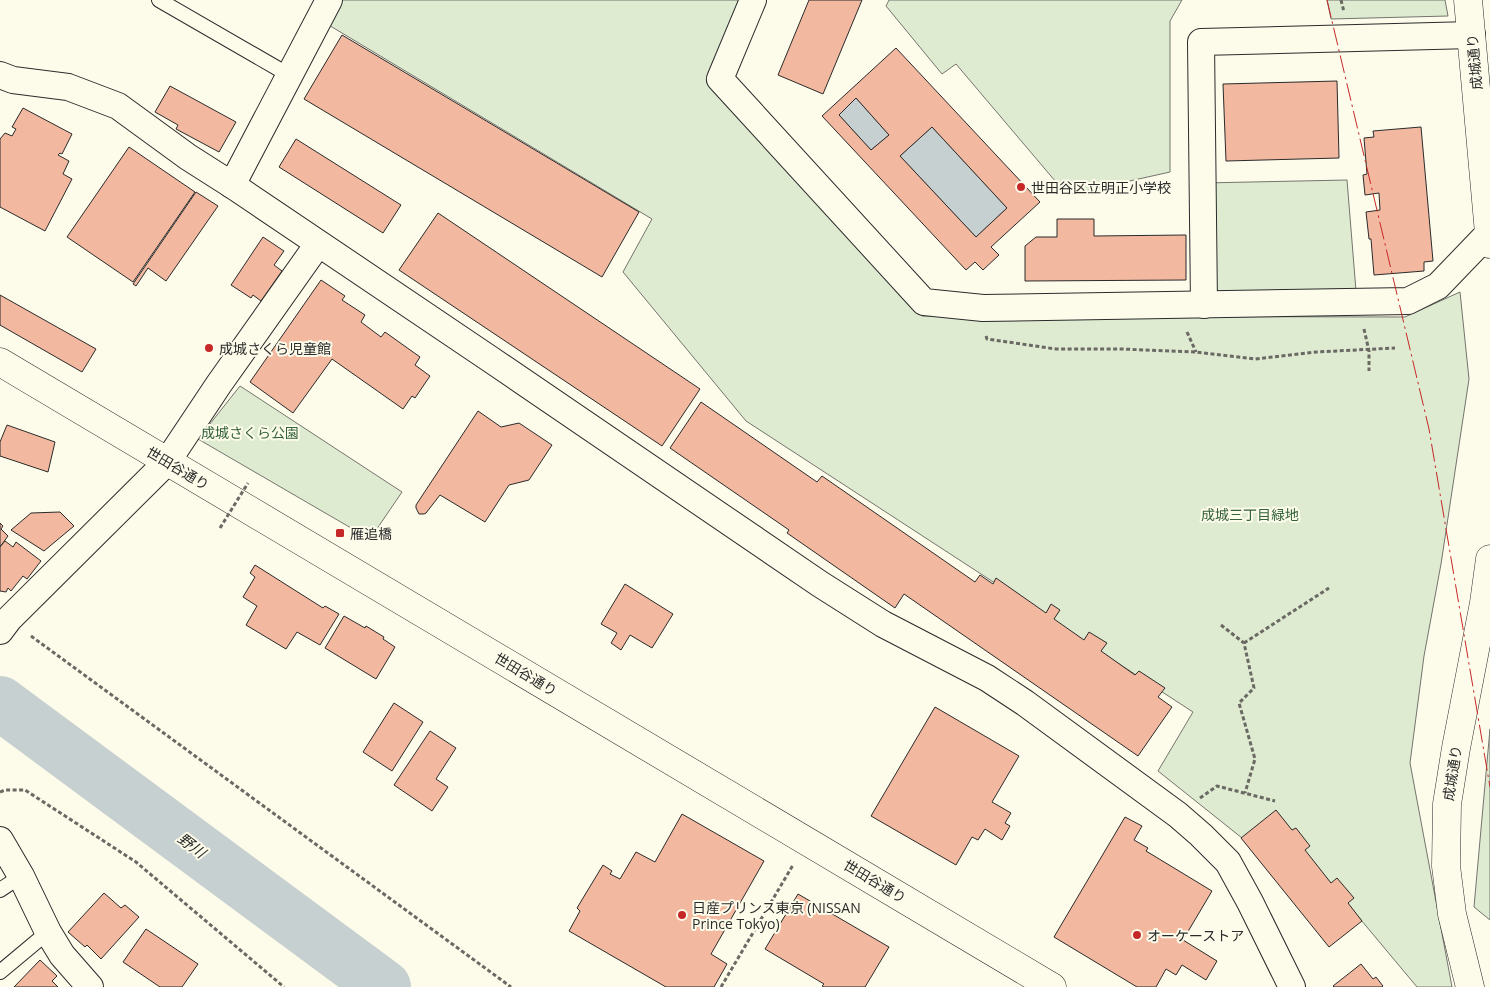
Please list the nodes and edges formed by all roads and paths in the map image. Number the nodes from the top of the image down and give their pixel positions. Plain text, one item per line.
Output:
1 (159, 0) edge
2 (329, 0) edge
3 (753, 0) edge
4 (1473, 0) edge
5 (1472, 35) junction
6 (0, 75) edge
7 (289, 75) junction
8 (232, 185) junction
9 (1489, 238) edge
10 (318, 244) junction
11 (1357, 303) junction
12 (1204, 305) junction
13 (987, 339) dead end
14 (1395, 348) dead end
15 (1369, 350) junction
16 (0, 362) edge
17 (1369, 371) dead end
18 (167, 462) junction
19 (248, 483) dead end
20 (220, 528) dead end
21 (1490, 559) edge
22 (1329, 588) dead end
23 (1221, 625) dead end
24 (3, 626) edge
25 (1244, 643) junction
26 (0, 792) edge
27 (1245, 793) junction
28 (1275, 801) dead end
29 (1178, 815) junction
30 (0, 840) edge
31 (807, 841) junction
32 (10, 883) edge
33 (48, 932) junction
34 (0, 972) edge
35 (90, 987) edge
36 (284, 987) edge
37 (511, 987) edge
38 (721, 987) edge
39 (1052, 987) edge
40 (1292, 987) edge
41 (1470, 987) edge

1 - 7 lane
2 - 7 street
3 - 12 street
4 - 5 main road, 成城通り
5 - 9 main road, 成城通り
5 - 12 street
6 - 8 street
7 - 8 street
8 - 10 street
9 - 11 street
10 - 18 street
10 - 29 street
11 - 12 street
11 - 15 path
13 - 15 path
14 - 15 path
15 - 17 path
16 - 18 main road, 世田谷通り
18 - 24 street
18 - 31 main road, 世田谷通り
19 - 20 path, bridge
21 - 41 main road, 成城通り
22 - 25 path
23 - 25 path
24 - 37 path
25 - 27 path
26 - 36 path
27 - 28 path
27 - 29 path
29 - 40 street
30 - 32 street
31 - 38 path
31 - 39 main road, 世田谷通り
32 - 33 street
33 - 34 lane
33 - 35 street

